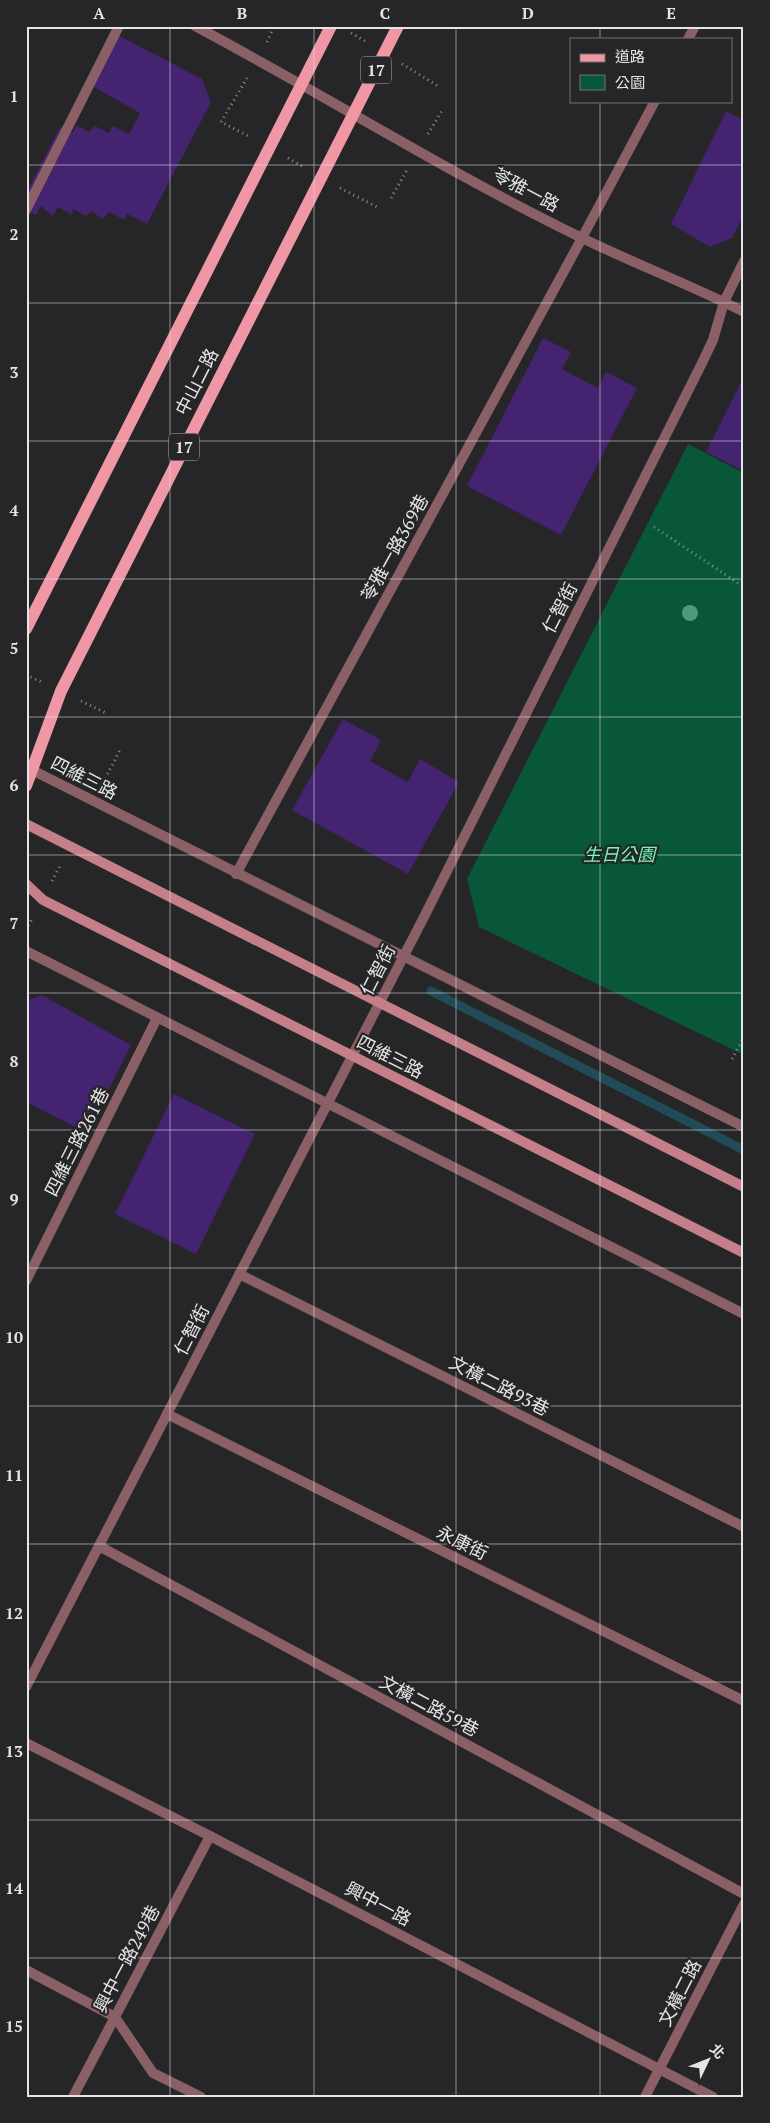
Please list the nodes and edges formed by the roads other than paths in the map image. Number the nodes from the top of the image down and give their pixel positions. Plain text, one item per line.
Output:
1 (119, 26) edge
2 (195, 26) edge
3 (331, 26) edge
4 (398, 26) edge
5 (695, 26) edge
6 (689, 38) edge
7 (301, 84) junction
8 (654, 102) edge
9 (355, 114) junction
10 (26, 210) edge
11 (582, 238) junction
12 (744, 261) edge
13 (724, 302) junction
14 (744, 312) edge
15 (26, 629) edge
16 (30, 769) edge
17 (26, 786) edge
18 (26, 824) edge
19 (236, 874) junction
20 (26, 884) edge
21 (26, 951) edge
22 (403, 957) junction
23 (379, 1003) junction
24 (157, 1018) junction
25 (352, 1055) junction
26 (327, 1103) junction
27 (744, 1127) edge
28 (744, 1187) edge
29 (744, 1253) edge
30 (239, 1274) junction
31 (26, 1281) edge
32 (744, 1314) edge
33 (167, 1414) junction
34 (744, 1527) edge
35 (99, 1546) junction
36 (26, 1687) edge
37 (744, 1701) edge
38 (26, 1743) edge
39 (210, 1836) junction
40 (744, 1894) edge
41 (744, 1904) edge
42 (26, 1970) edge
43 (115, 2017) junction
44 (659, 2069) junction
45 (73, 2097) edge
46 (201, 2097) edge
47 (645, 2097) edge
48 (713, 2097) edge

1 - 10 street
2 - 7 street, 苓雅一路
3 - 7 main road
4 - 9 main road, 中山二路 / 17
5 - 6 street
7 - 9 street, 苓雅一路
7 - 15 main road
8 - 11 street, 苓雅一路369巷
9 - 11 street, 苓雅一路
9 - 16 main road, 中山二路 / 17
11 - 13 street, 苓雅一路
11 - 19 street, 苓雅一路369巷
12 - 13 street, 仁智街
13 - 14 street, 苓雅一路
13 - 22 street, 仁智街
16 - 17 main road, 中山二路 / 17
16 - 19 street, 四維三路
18 - 23 main road
19 - 22 street, 四維三路
20 - 25 main road, 四維三路
21 - 24 street
22 - 23 street, 仁智街
22 - 27 street, 四維三路
23 - 25 street, 仁智街
23 - 28 main road
24 - 26 street
24 - 31 street, 四維三路261巷
25 - 26 street, 仁智街
25 - 29 main road, 四維三路
26 - 30 street, 仁智街
26 - 32 street
30 - 33 street, 仁智街
30 - 34 street, 文橫二路93巷
33 - 35 street, 仁智街
33 - 37 street, 永康街
35 - 36 street, 仁智街
35 - 40 street, 文橫二路59巷
38 - 39 street, 興中一路
39 - 43 street, 興中一路249巷
39 - 44 street, 興中一路
41 - 44 street, 文橫二路
42 - 43 street
43 - 45 street, 興中一路249巷
43 - 46 street
44 - 47 street, 文橫二路
44 - 48 street, 興中一路

